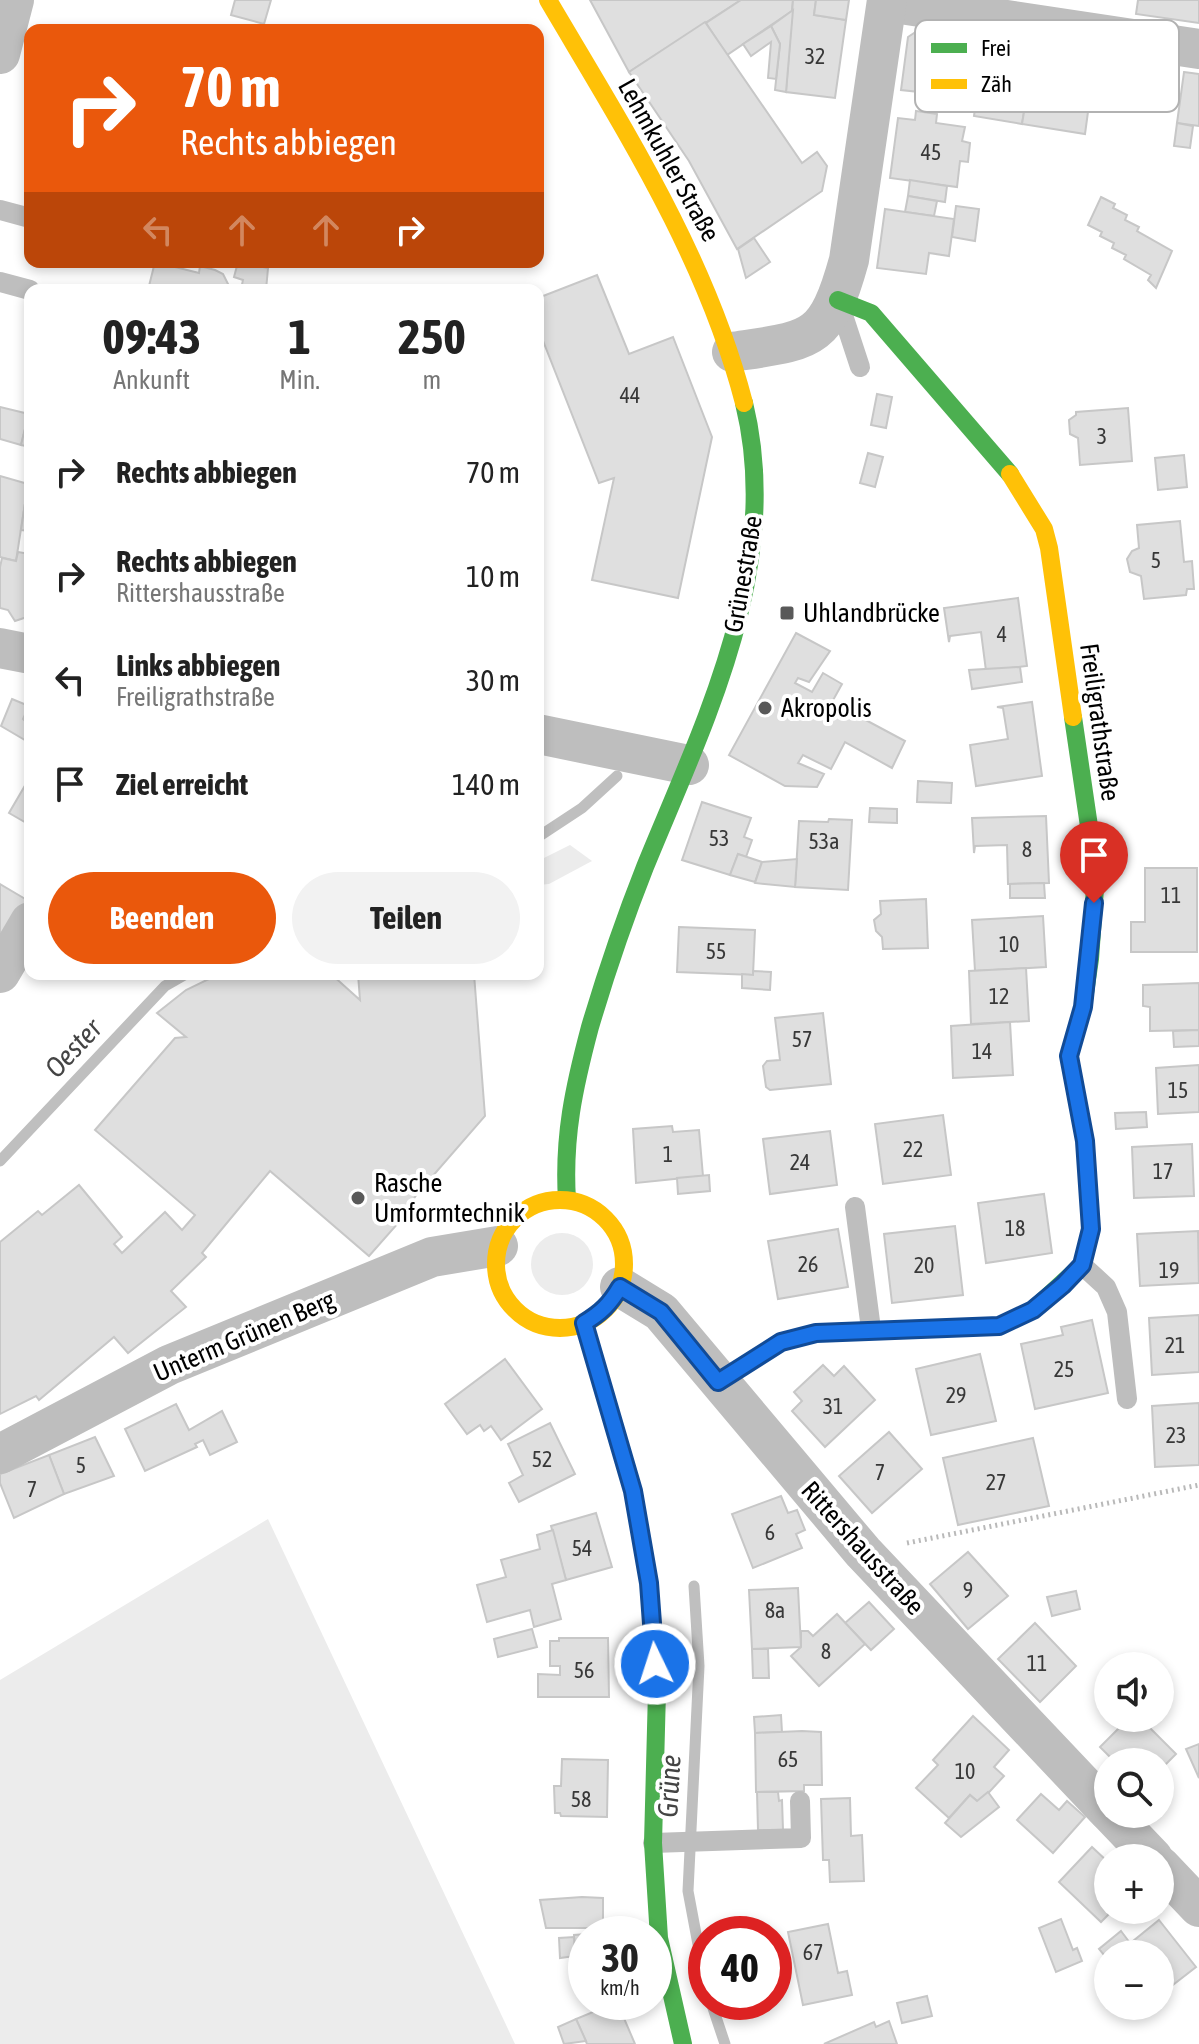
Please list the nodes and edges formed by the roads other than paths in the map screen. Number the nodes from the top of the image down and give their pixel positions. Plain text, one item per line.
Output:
1 (14, 0) edge
2 (548, 0) edge
3 (887, 1) edge
4 (1010, 20) edge
5 (1179, 46) edge
6 (1199, 49) edge
7 (0, 54) edge
8 (0, 210) edge
9 (24, 216) edge
10 (0, 282) edge
11 (24, 288) edge
12 (838, 300) junction
13 (732, 352) junction
14 (860, 367) dead end
15 (0, 648) edge
16 (24, 653) edge
17 (544, 735) edge
18 (689, 765) junction
19 (24, 932) edge
20 (0, 973) edge
21 (567, 1200) junction
22 (855, 1207) dead end
23 (498, 1246) junction
24 (1082, 1265) junction
25 (620, 1287) junction
26 (584, 1323) junction
27 (871, 1329) junction
28 (718, 1382) junction
29 (1127, 1399) dead end
30 (0, 1454) edge
31 (1094, 1795) edge
32 (800, 1801) dead end
33 (1125, 1828) edge
34 (653, 1843) junction
35 (1140, 1844) edge
36 (1174, 1881) edge
37 (1199, 1907) edge
38 (683, 2044) edge

1 - 7 street
2 - 13 street, Lehmkuhler Straße
3 - 4 street
3 - 12 street
5 - 6 street
8 - 9 lane
10 - 11 lane
12 - 13 street
12 - 14 lane
12 - 24 street, Freiligrathstraße
13 - 18 street, Grünestraße
15 - 16 street
17 - 18 street
18 - 21 street, Grünestraße
19 - 20 street
21 - 23 street
21 - 25 street
22 - 27 lane
23 - 26 street
23 - 30 street, Unterm Grünen Berg
24 - 27 street
24 - 29 lane
25 - 26 street
25 - 28 street, Rittershausstraße
26 - 34 street
27 - 28 street
28 - 31 street, Rittershausstraße
32 - 34 lane
33 - 35 street, Rittershausstraße
34 - 38 street
36 - 37 street

